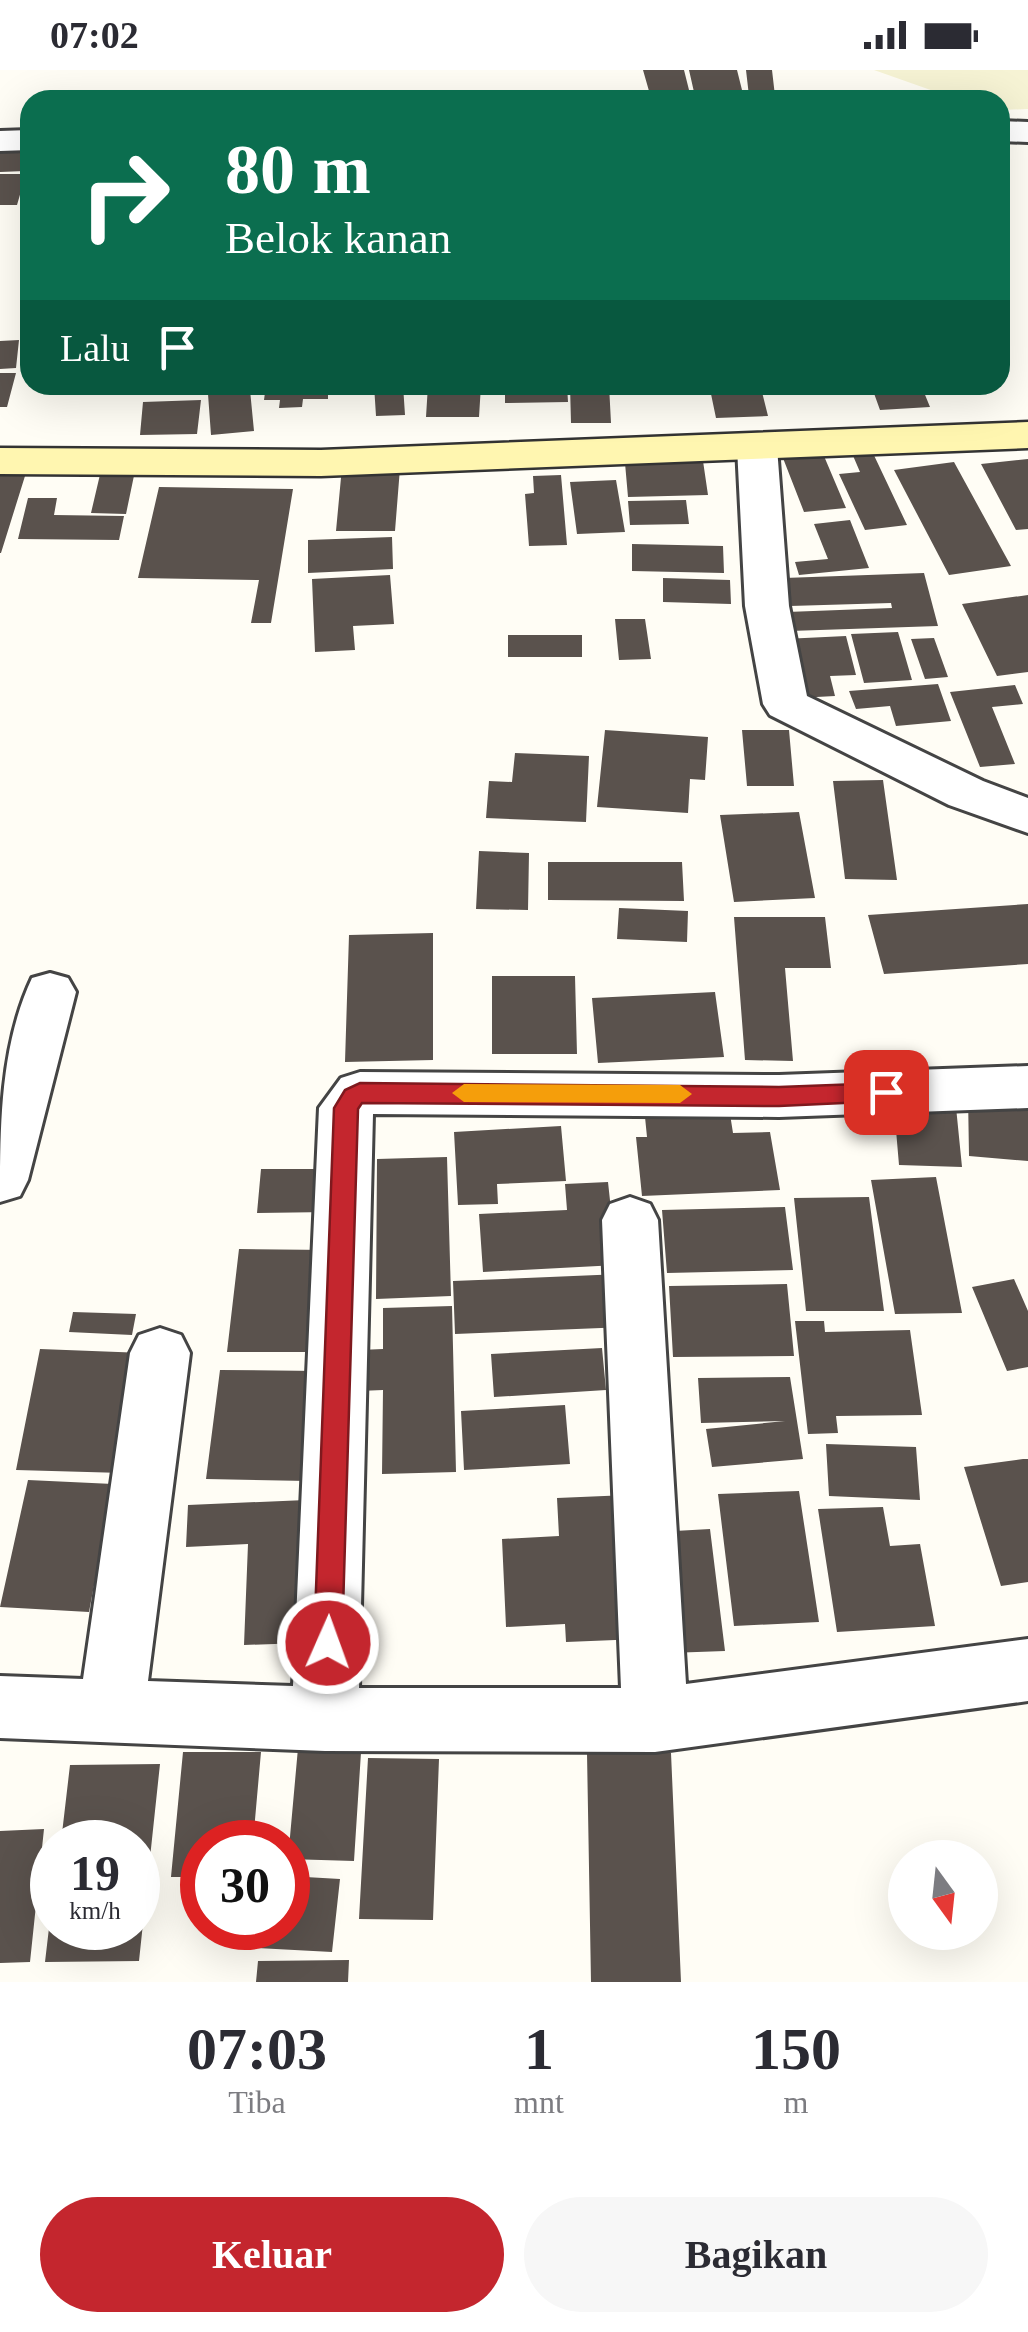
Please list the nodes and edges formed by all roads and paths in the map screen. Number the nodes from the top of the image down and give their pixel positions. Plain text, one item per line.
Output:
1 (1028, 435) edge
2 (757, 447) junction
3 (0, 461) edge
4 (1028, 816) edge
5 (50, 992) dead end
6 (1028, 1087) edge
7 (0, 1180) edge
8 (630, 1220) dead end
9 (160, 1353) dead end
10 (1028, 1670) edge
11 (0, 1707) edge
12 (111, 1712) junction
13 (325, 1720) junction
14 (655, 1720) junction

1 - 2 street
2 - 3 street
2 - 4 street
5 - 7 street
6 - 13 street
8 - 14 street
9 - 12 street
10 - 14 street
11 - 12 street
12 - 13 street
13 - 14 street

